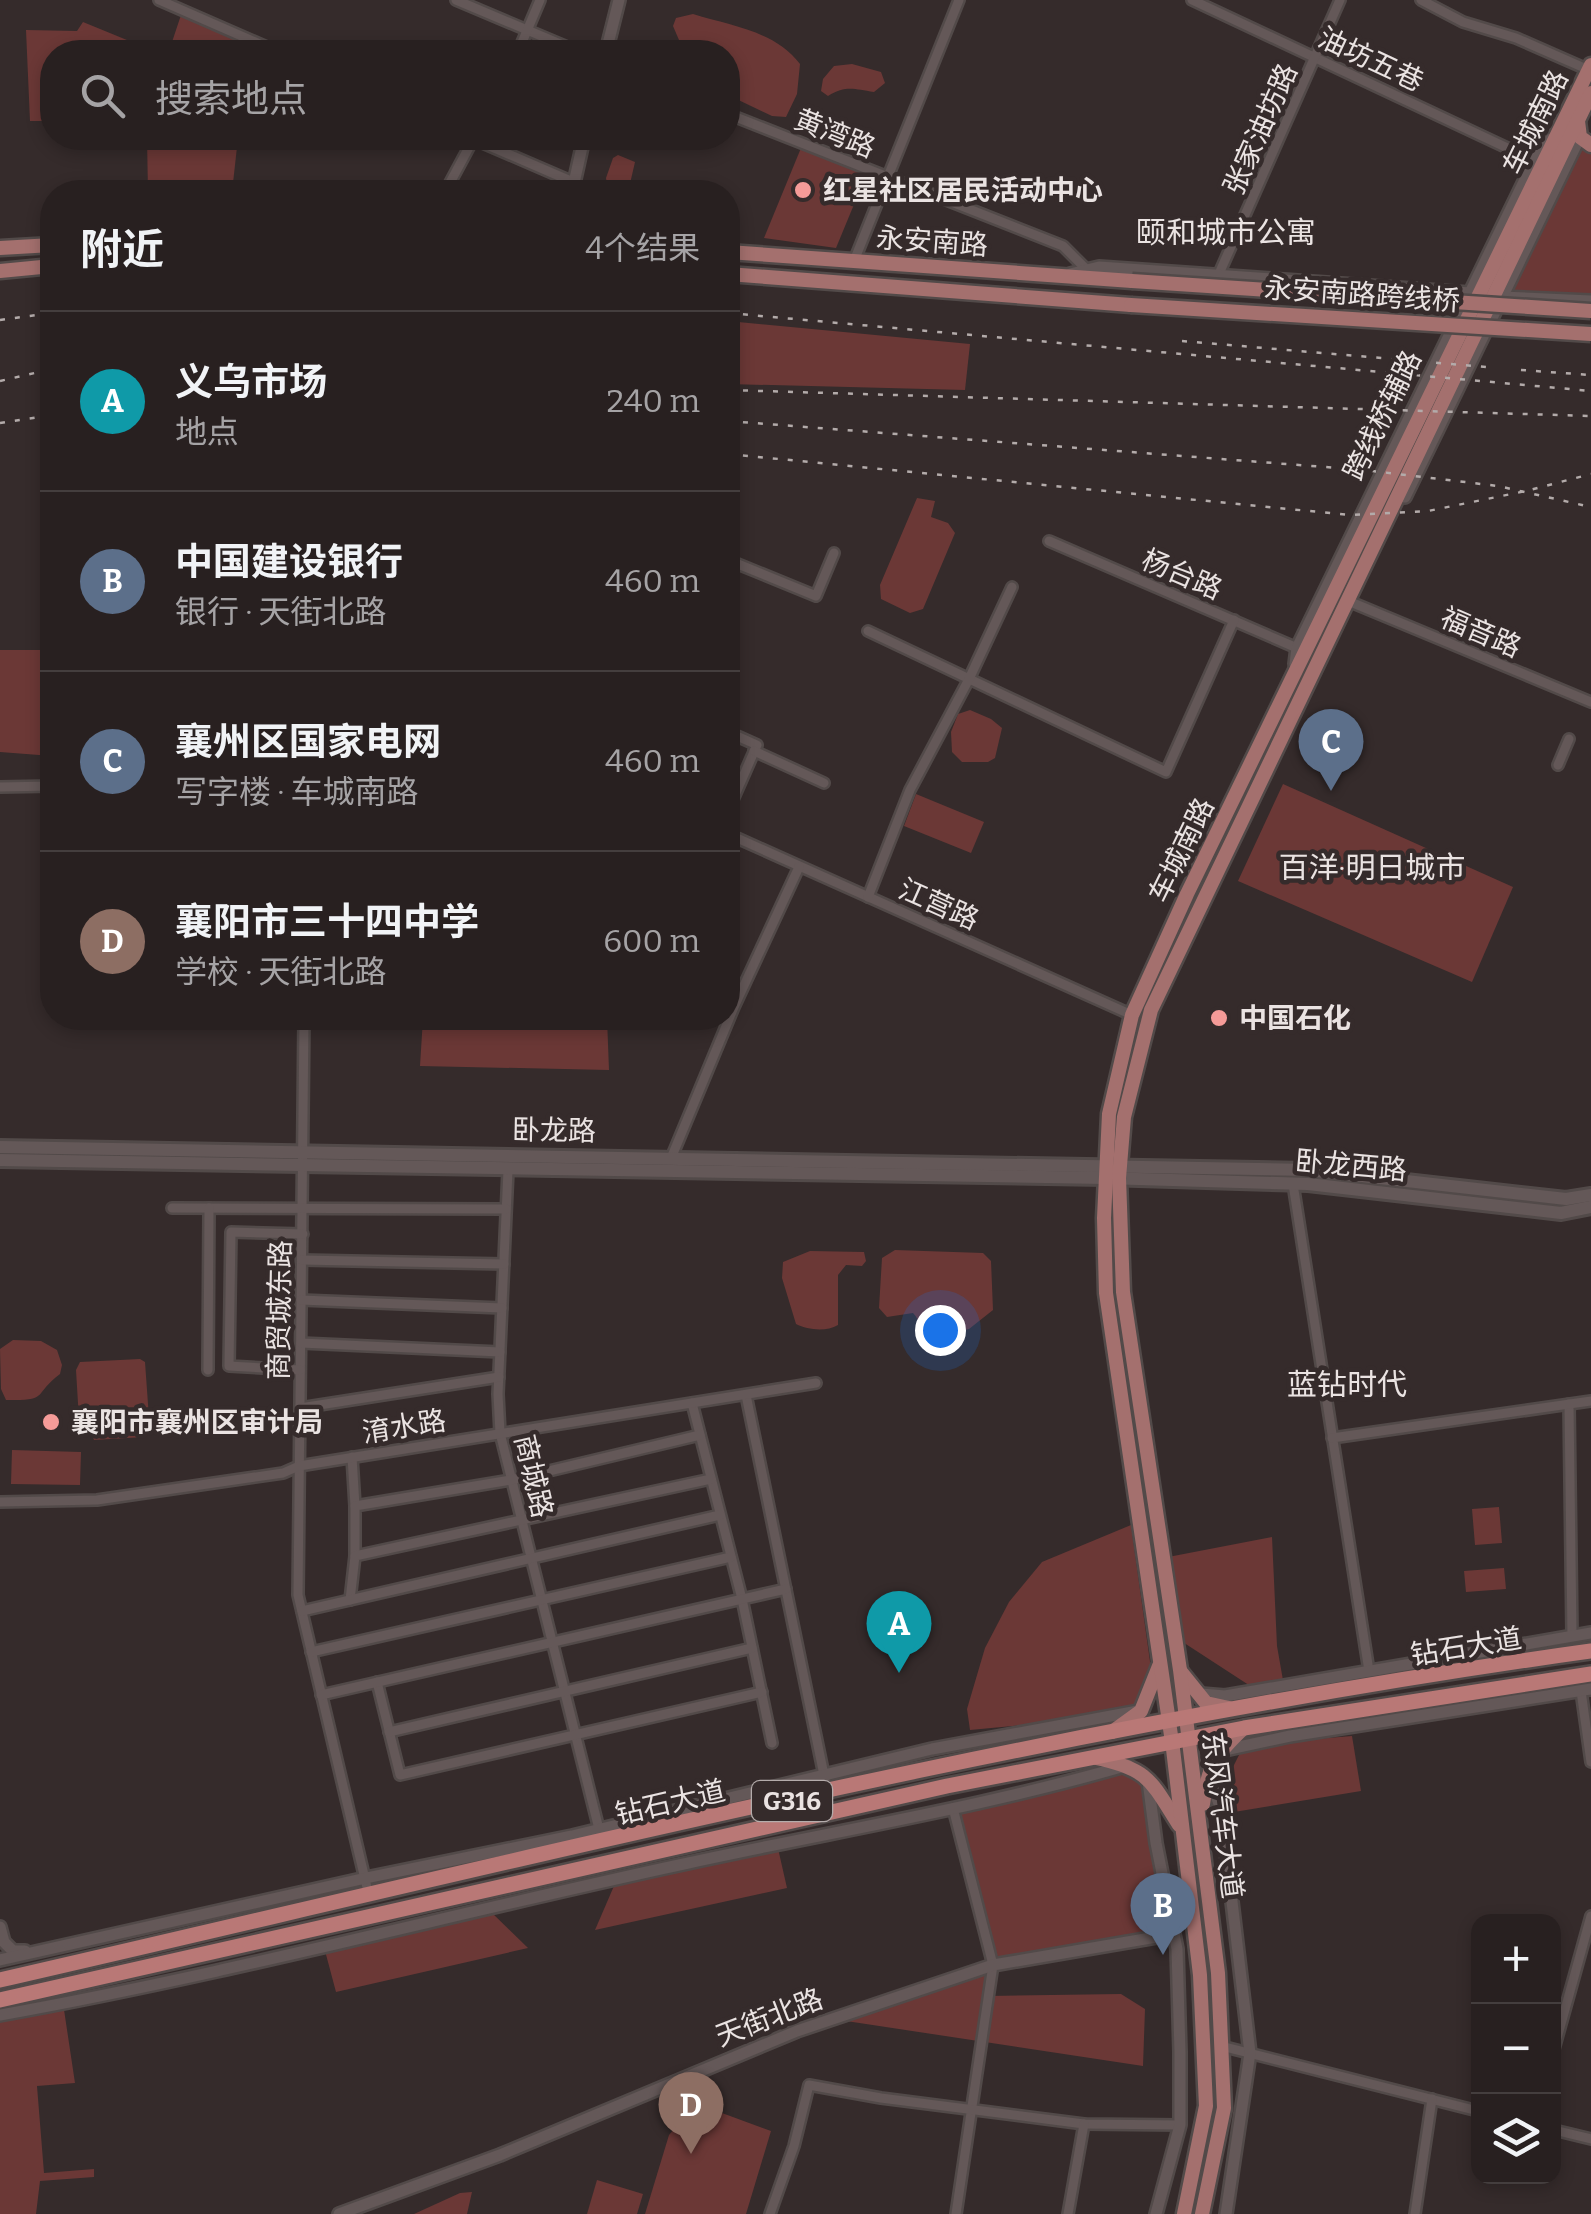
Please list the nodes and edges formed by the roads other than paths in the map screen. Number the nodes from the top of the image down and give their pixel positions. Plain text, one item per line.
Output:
1 (159, 0) edge
2 (456, 0) edge
3 (540, 0) edge
4 (619, 0) edge
5 (960, 0) edge
6 (1192, 0) edge
7 (1340, 0) edge
8 (1421, 0) edge
9 (529, 31) junction
10 (251, 40) edge
11 (524, 40) edge
12 (550, 40) edge
13 (609, 40) edge
14 (1316, 58) junction
15 (1590, 68) edge
16 (1591, 93) edge
17 (740, 119) edge
18 (1578, 120) junction
19 (1558, 132) junction
20 (1586, 141) edge
21 (467, 150) edge
22 (497, 150) edge
23 (581, 150) edge
24 (1531, 159) dead end
25 (886, 178) junction
26 (451, 180) edge
27 (558, 180) edge
28 (574, 180) edge
29 (40, 245) edge
30 (3, 246) edge
31 (740, 253) edge
32 (854, 260) junction
33 (882, 263) junction
34 (40, 267) edge
35 (1086, 270) junction
36 (2, 271) edge
37 (740, 275) edge
38 (1062, 276) junction
39 (1218, 276) junction
40 (1132, 280) joint
41 (882, 286) junction
42 (1470, 293) junction
43 (1502, 297) junction
44 (1591, 301) edge
45 (1131, 304) joint
46 (1591, 311) edge
47 (1591, 334) edge
48 (1049, 541) dead end
49 (834, 552) dead end
50 (740, 565) edge
51 (1012, 587) dead end
52 (1353, 603) junction
53 (1234, 620) junction
54 (868, 631) dead end
55 (1297, 648) junction
56 (1311, 672) junction
57 (1294, 674) junction
58 (969, 679) junction
59 (1591, 702) edge
60 (740, 737) edge
61 (1569, 738) dead end
62 (754, 751) junction
63 (1558, 764) dead end
64 (740, 783) edge
65 (824, 783) dead end
66 (40, 786) edge
67 (0, 787) edge
68 (740, 839) edge
69 (800, 866) junction
70 (868, 897) junction
71 (740, 994) edge
72 (1132, 1015) junction
73 (304, 1030) edge
74 (724, 1030) edge
75 (0, 1147) edge
76 (672, 1156) junction
77 (304, 1158) junction
78 (0, 1160) edge
79 (508, 1170) junction
80 (1112, 1171) junction
81 (1293, 1184) junction
82 (1591, 1195) edge
83 (1591, 1207) edge
84 (172, 1208) dead end
85 (209, 1208) junction
86 (303, 1208) junction
87 (506, 1209) junction
88 (303, 1234) junction
89 (302, 1260) junction
90 (504, 1264) junction
91 (302, 1300) junction
92 (502, 1308) junction
93 (301, 1344) junction
94 (500, 1352) junction
95 (208, 1370) dead end
96 (300, 1370) junction
97 (499, 1377) junction
98 (816, 1384) dead end
99 (746, 1395) junction
100 (1591, 1401) edge
101 (692, 1404) junction
102 (1569, 1404) junction
103 (300, 1408) junction
104 (500, 1433) junction
105 (700, 1435) junction
106 (1332, 1438) junction
107 (352, 1457) junction
108 (299, 1466) junction
109 (711, 1479) junction
110 (512, 1480) junction
111 (0, 1502) edge
112 (354, 1506) junction
113 (720, 1515) junction
114 (522, 1520) junction
115 (354, 1556) junction
116 (531, 1558) junction
117 (731, 1558) junction
118 (786, 1589) junction
119 (742, 1599) junction
120 (350, 1600) junction
121 (542, 1600) junction
122 (302, 1611) junction
123 (1591, 1633) edge
124 (1572, 1635) junction
125 (552, 1642) junction
126 (752, 1648) junction
127 (311, 1652) junction
128 (1583, 1652) edge
129 (1160, 1661) junction
130 (1180, 1670) junction
131 (1369, 1671) junction
132 (377, 1682) junction
133 (1585, 1682) edge
134 (564, 1692) junction
135 (762, 1692) junction
136 (1196, 1693) junction
137 (321, 1695) junction
138 (1370, 1708) junction
139 (1140, 1710) junction
140 (1234, 1710) junction
141 (1441, 1712) junction
142 (1186, 1719) junction
143 (1167, 1723) junction
144 (1244, 1728) junction
145 (389, 1732) junction
146 (1111, 1733) junction
147 (576, 1737) junction
148 (1189, 1741) junction
149 (772, 1742) dead end
150 (1172, 1744) junction
151 (943, 1746) junction
152 (1220, 1751) junction
153 (1095, 1758) junction
154 (971, 1759) junction
155 (1591, 1762) edge
156 (1129, 1765) junction
157 (1207, 1773) junction
158 (825, 1775) junction
159 (1147, 1776) junction
160 (947, 1786) junction
161 (826, 1793) junction
162 (864, 1805) junction
163 (953, 1808) junction
164 (1200, 1825) junction
165 (868, 1826) junction
166 (1182, 1831) junction
167 (733, 1834) junction
168 (601, 1836) junction
169 (737, 1853) junction
170 (366, 1878) junction
171 (369, 1896) junction
172 (1591, 1916) edge
173 (179, 1920) junction
174 (0, 1927) edge
175 (1174, 1934) junction
176 (184, 1938) junction
177 (239, 1946) junction
178 (44, 1950) junction
179 (0, 1960) edge
180 (242, 1964) junction
181 (993, 1964) junction
182 (0, 1980) edge
183 (0, 2000) edge
184 (0, 2017) edge
185 (1561, 2024) edge
186 (1221, 2046) junction
187 (1250, 2053) junction
188 (1432, 2099) junction
189 (1471, 2109) edge
190 (971, 2110) junction
191 (1084, 2124) junction
192 (1180, 2125) junction
193 (1561, 2132) edge
194 (1591, 2139) edge
195 (339, 2214) edge
196 (770, 2214) edge
197 (956, 2214) edge
198 (1068, 2214) edge
199 (1156, 2214) edge
200 (1184, 2214) edge
201 (1202, 2214) edge
202 (1226, 2214) edge
203 (1415, 2214) edge

1 - 10 street
2 - 9 street
3 - 9 street
4 - 13 street
5 - 25 street
6 - 14 street, 油坊五巷
7 - 14 street, 张家油坊路
8 - 15 street
9 - 11 street
9 - 12 street
14 - 24 street, 油坊五巷
14 - 39 street, 张家油坊路
15 - 19 main road, 车城南路
16 - 18 main road, 车城南路
17 - 25 street, 黄湾路
18 - 20 main road
18 - 56 main road, 车城南路
19 - 42 street, 跨线桥辅路
19 - 57 main road, 车城南路
20 - 43 street, 跨线桥辅路
21 - 26 street
22 - 27 street
23 - 28 street
25 - 32 street
25 - 35 street, 黄湾路
29 - 30 main road
31 - 32 main road, 永安南路
32 - 33 main road, 永安南路
33 - 38 main road, 永安南路
33 - 41 main road
34 - 36 main road
35 - 38 street
35 - 39 street
37 - 41 main road, 永安南路
38 - 40 main road, 永安南路
39 - 42 street
40 - 46 main road, 永安南路跨线桥, bridge
41 - 45 main road, 永安南路
42 - 55 street, 跨线桥辅路
43 - 44 street
43 - 52 street, 跨线桥辅路
45 - 47 main road, 永安南路跨线桥, bridge
48 - 53 street, 杨台路
49 - 50 street
51 - 58 street
52 - 56 street, 跨线桥辅路
52 - 59 street, 福音路
53 - 55 street, 杨台路
53 - 58 street
54 - 58 street
55 - 57 street, 跨线桥辅路
56 - 80 main road, 车城南路
57 - 72 main road, 车城南路
58 - 70 street
60 - 62 street
61 - 63 street
62 - 64 street
62 - 65 street
66 - 67 street
68 - 69 street, 江营路
69 - 70 street, 江营路
69 - 71 street
70 - 72 street, 江营路
72 - 80 main road, 车城南路
73 - 77 street, 商贸城东路
74 - 76 street
75 - 77 main road, 卧龙路
76 - 77 main road, 卧龙路
76 - 80 main road, 卧龙路
77 - 78 main road, 卧龙路
77 - 79 main road, 卧龙路
77 - 86 street, 商贸城东路
79 - 80 main road, 卧龙路
79 - 87 street, 商城路
80 - 81 main road, 卧龙西路
80 - 82 main road, 卧龙西路
80 - 129 main road, 车城南路
80 - 130 main road, 车城南路
81 - 83 main road, 卧龙西路
81 - 106 street
84 - 85 street
85 - 86 street
85 - 95 street
86 - 87 street
86 - 88 street, 商贸城东路
87 - 90 street, 商城路
88 - 89 street, 商贸城东路
88 - 96 street
89 - 90 street
89 - 91 street, 商贸城东路
90 - 92 street, 商城路
91 - 92 street
91 - 93 street, 商贸城东路
92 - 94 street, 商城路
93 - 94 street
93 - 96 street, 商贸城东路
94 - 97 street, 商城路
96 - 103 street, 商贸城东路
97 - 103 street
97 - 104 street, 商城路
98 - 99 street, 淯水路
99 - 101 street, 淯水路
99 - 118 street
100 - 102 street
101 - 104 street, 淯水路
101 - 105 street
102 - 106 street
102 - 124 street
103 - 108 street, 商贸城东路
104 - 107 street, 淯水路
104 - 110 street, 商城路
105 - 109 street
105 - 110 street
106 - 131 street
107 - 108 street, 淯水路
107 - 112 street
108 - 111 street, 淯水路
108 - 122 street, 商贸城东路
109 - 113 street
109 - 114 street
110 - 112 street
110 - 114 street, 商城路
112 - 115 street
113 - 116 street
113 - 117 street
114 - 115 street
114 - 116 street, 商城路
115 - 120 street
116 - 120 street
116 - 121 street, 商城路
117 - 119 street
117 - 121 street
118 - 119 street
118 - 158 street
119 - 125 street
119 - 126 street
120 - 122 street
121 - 125 street, 商城路
121 - 127 street
122 - 127 street, 商贸城东路
123 - 124 street
124 - 128 street
124 - 131 street
125 - 132 street
125 - 134 street, 商城路
126 - 134 street
126 - 135 street
127 - 137 street, 商贸城东路
128 - 140 highway, 钻石大道 / G316
129 - 139 main road
129 - 143 main road, 车城南路
130 - 136 main road
130 - 142 main road, 车城南路
131 - 136 street
132 - 137 street
132 - 145 street
133 - 138 highway, 钻石大道 / G316
133 - 141 street
133 - 155 street
134 - 145 street
134 - 147 street, 商城路
135 - 147 street
135 - 149 street
136 - 140 main road
137 - 170 street, 商贸城东路
138 - 141 street
138 - 144 highway, 钻石大道 / G316
139 - 146 main road
139 - 151 street
140 - 142 highway, 钻石大道 / G316
141 - 152 street
142 - 143 highway, 钻石大道 / G316
142 - 148 main road, 东风汽车大道
143 - 146 highway, 钻石大道 / G316
143 - 150 main road, 东风汽车大道
144 - 148 highway, 钻石大道 / G316
144 - 152 main road
145 - 147 street
146 - 154 highway, 钻石大道 / G316
147 - 168 street, 商城路
148 - 150 highway, 钻石大道 / G316
148 - 164 main road, 东风汽车大道
150 - 153 highway, 钻石大道 / G316
150 - 166 main road, 东风汽车大道
151 - 154 street
151 - 158 street
152 - 157 main road
153 - 156 main road
153 - 160 highway, 钻石大道 / G316
154 - 161 highway, 钻石大道 / G316
156 - 159 main road
156 - 163 street
157 - 164 main road
157 - 187 street
158 - 161 street
158 - 168 street
159 - 166 main road
159 - 175 street
160 - 162 highway, 钻石大道 / G316
160 - 163 street
161 - 168 highway, 钻石大道 / G316
162 - 165 street
162 - 167 highway, 钻石大道 / G316
163 - 165 street
163 - 181 street
164 - 186 main road, 东风汽车大道
165 - 169 street
166 - 200 main road, 东风汽车大道
167 - 169 street
167 - 177 highway, 钻石大道 / G316
168 - 170 street
168 - 171 highway, 钻石大道 / G316
169 - 180 street
170 - 171 street, 商贸城东路
170 - 173 street
171 - 176 highway, 钻石大道 / G316
172 - 185 street
173 - 176 street
173 - 178 street
174 - 178 street
175 - 181 street, 天街北路
175 - 192 street
176 - 182 highway, 钻石大道 / G316
177 - 180 street
177 - 183 highway, 钻石大道 / G316
178 - 179 street
180 - 184 street
181 - 190 street
181 - 195 street, 天街北路
186 - 187 street
186 - 201 main road, 东风汽车大道
187 - 188 street
187 - 202 street
188 - 189 street
188 - 203 street
190 - 191 street
190 - 196 street
190 - 197 street
191 - 192 street
191 - 198 street
192 - 199 street
193 - 194 street

